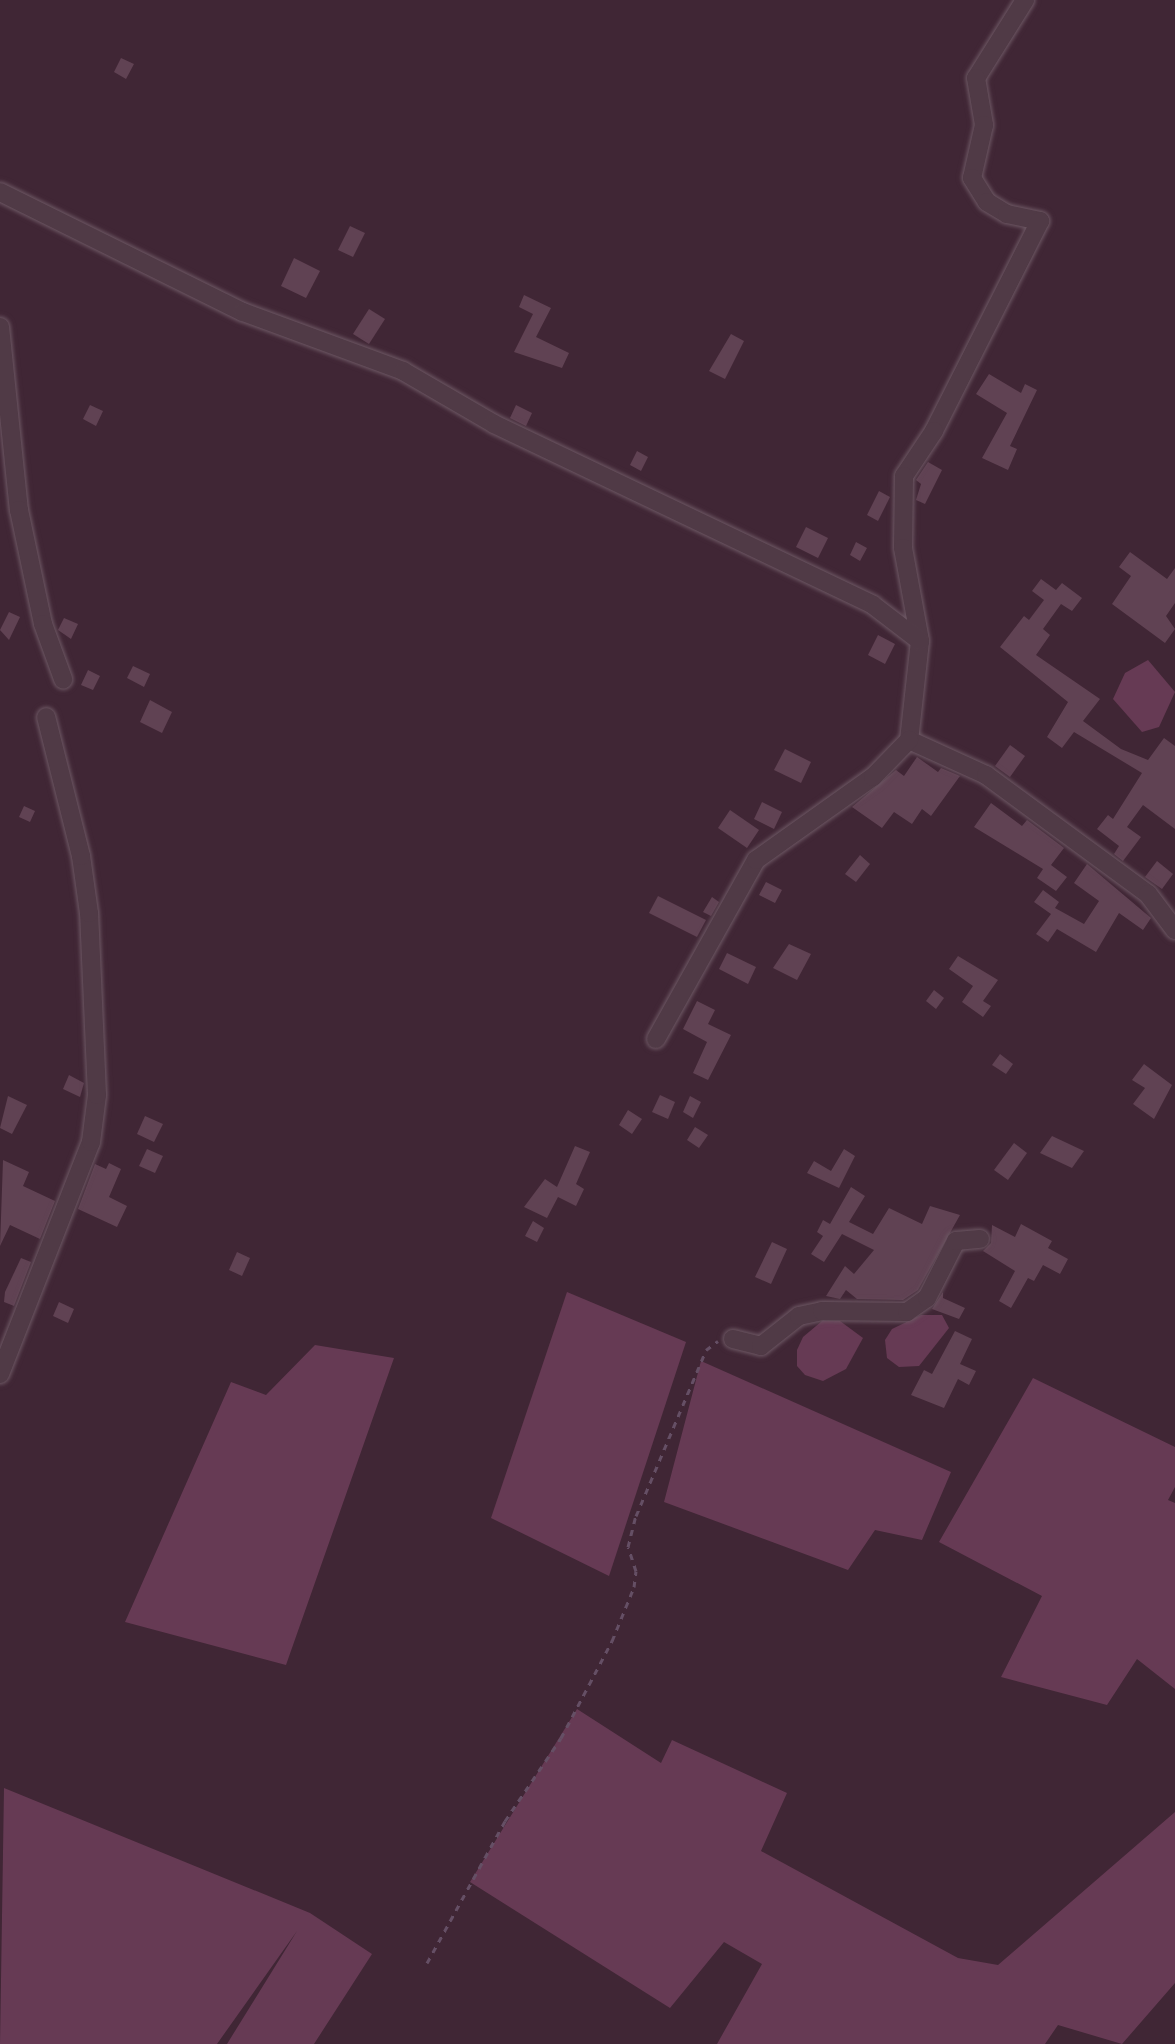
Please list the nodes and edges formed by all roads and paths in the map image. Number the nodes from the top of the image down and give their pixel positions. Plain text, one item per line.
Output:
1 (1025, 0) edge
2 (0, 192) edge
3 (0, 327) edge
4 (920, 641) junction
5 (63, 679) dead end
6 (46, 717) dead end
7 (909, 740) junction
8 (1175, 930) edge
9 (656, 1039) dead end
10 (980, 1239) dead end
11 (733, 1339) joint
12 (0, 1374) edge
13 (427, 1963) dead end

1 - 4 street
2 - 4 street
3 - 5 street
4 - 7 street
6 - 12 street
7 - 8 street
7 - 9 street
10 - 11 street
11 - 13 path

